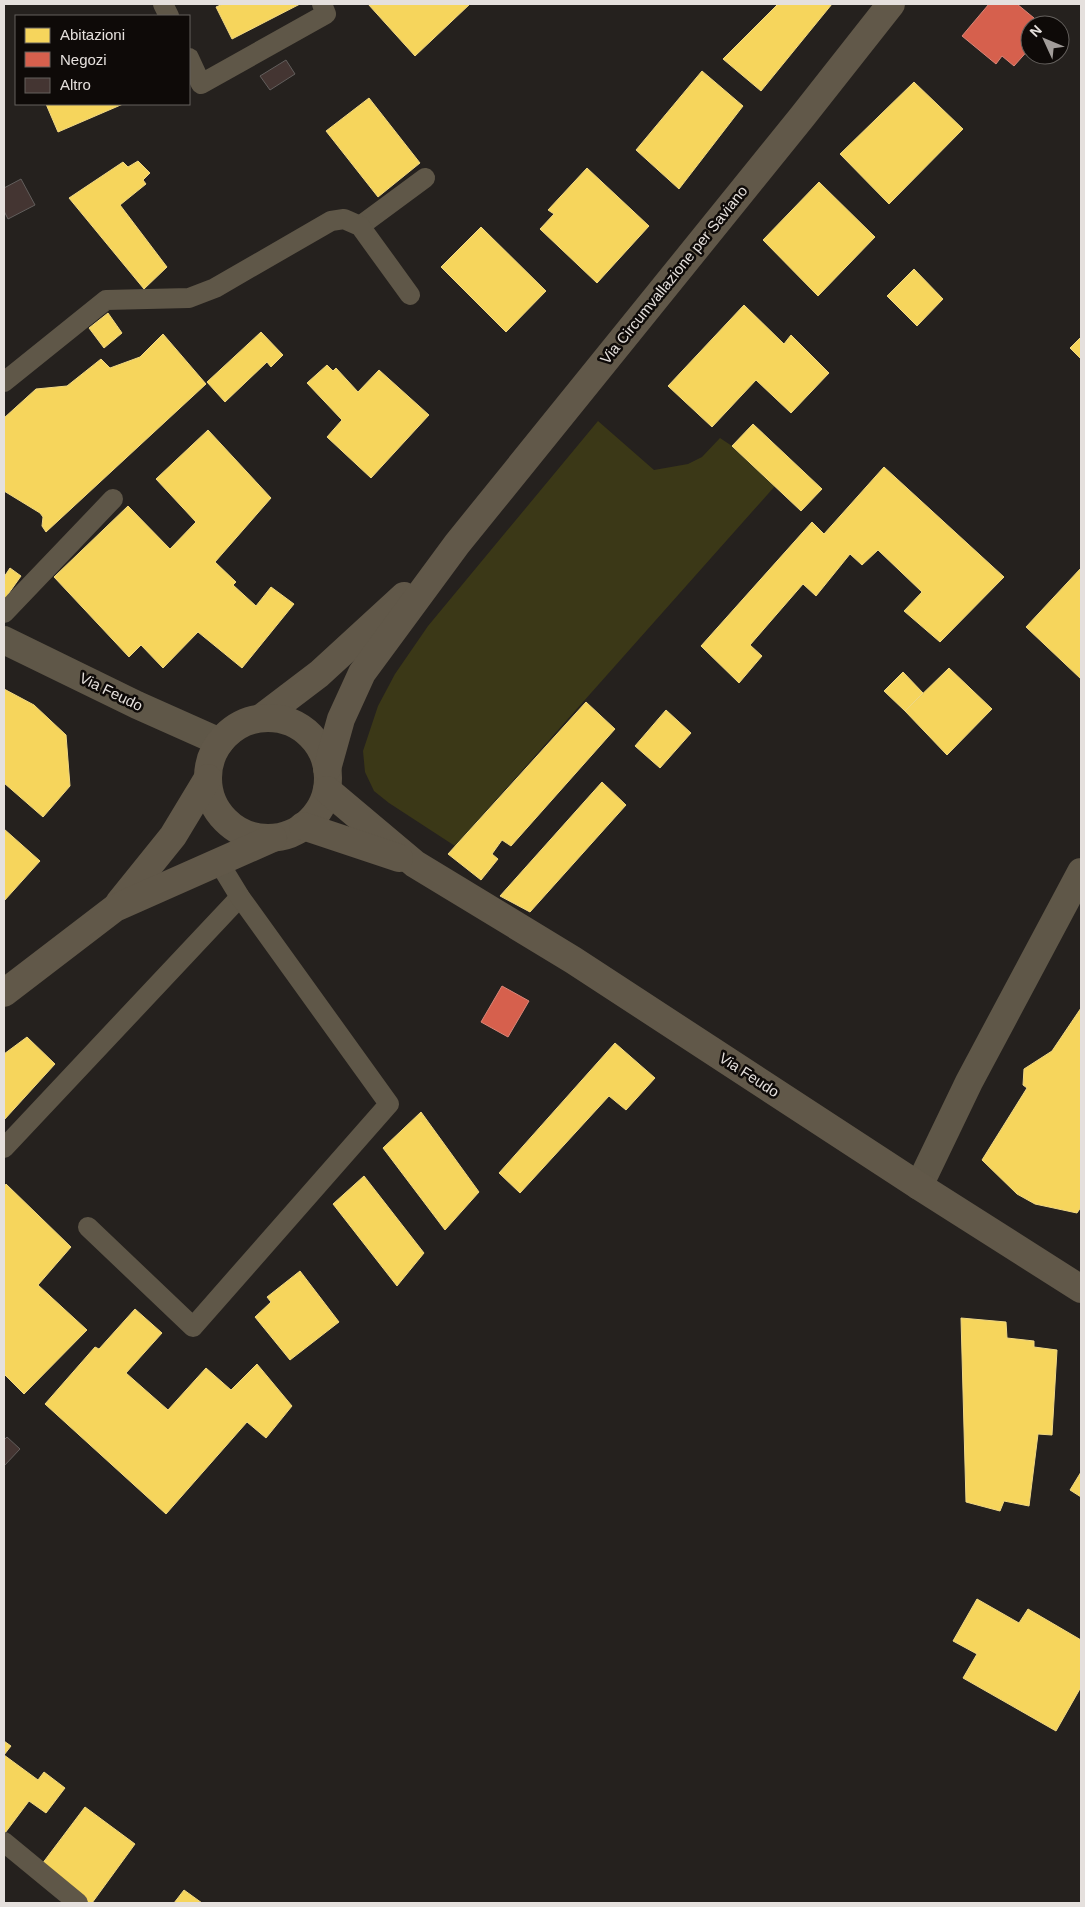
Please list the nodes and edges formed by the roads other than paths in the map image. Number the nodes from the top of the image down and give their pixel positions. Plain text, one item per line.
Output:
1 (322, 4) edge
2 (890, 4) edge
3 (190, 60) edge
4 (425, 178) dead end
5 (360, 226) junction
6 (410, 294) dead end
7 (4, 382) edge
8 (113, 499) dead end
9 (457, 544) junction
10 (4, 613) edge
11 (4, 640) edge
12 (261, 718) junction
13 (220, 742) junction
14 (208, 778) junction
15 (327, 779) junction
16 (303, 826) junction
17 (273, 838) junction
18 (218, 861) junction
19 (415, 864) junction
20 (1081, 872) edge
21 (240, 897) junction
22 (115, 908) junction
23 (4, 993) edge
24 (4, 1148) edge
25 (918, 1186) junction
26 (88, 1227) dead end
27 (1081, 1290) edge
28 (4, 1842) edge
29 (78, 1903) edge

1 - 3 lane
2 - 9 main road, Via Circumvallazione per Saviano
4 - 5 lane
5 - 6 lane
5 - 7 lane
8 - 10 lane
9 - 12 main road, Via Circumvallazione per Saviano
9 - 15 main road, Via Circumvallazione per Saviano
11 - 13 street, Via Feudo
12 - 13 main road
12 - 15 main road
13 - 14 main road
14 - 17 main road
14 - 22 main road
15 - 16 main road
15 - 19 main road, Via Feudo
16 - 17 main road
16 - 19 main road, Via Feudo
17 - 18 main road
18 - 21 lane
18 - 22 main road
19 - 25 main road, Via Feudo
20 - 25 street
21 - 24 lane
21 - 26 lane
22 - 23 main road
25 - 27 main road, Via Feudo
28 - 29 lane

